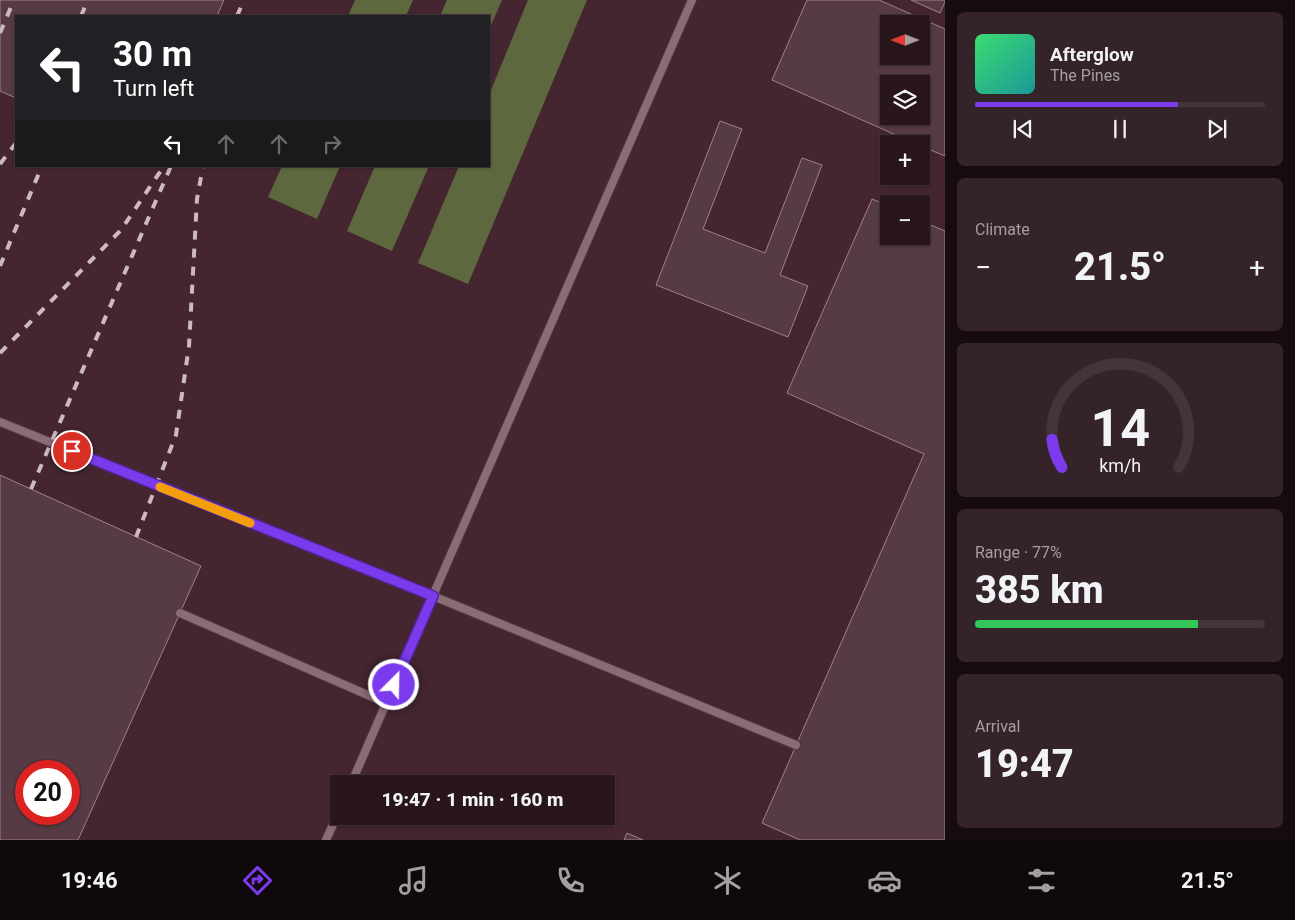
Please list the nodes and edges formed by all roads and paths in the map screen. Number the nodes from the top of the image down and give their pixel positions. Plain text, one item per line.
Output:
1 (692, 0) edge
2 (0, 422) edge
3 (433, 596) junction
4 (180, 613) dead end
5 (386, 703) junction
6 (796, 745) dead end
7 (355, 775) edge
8 (333, 825) edge
9 (326, 840) edge

1 - 3 lane
2 - 3 lane
3 - 5 lane
3 - 6 lane
4 - 5 lane
5 - 7 lane
8 - 9 lane

